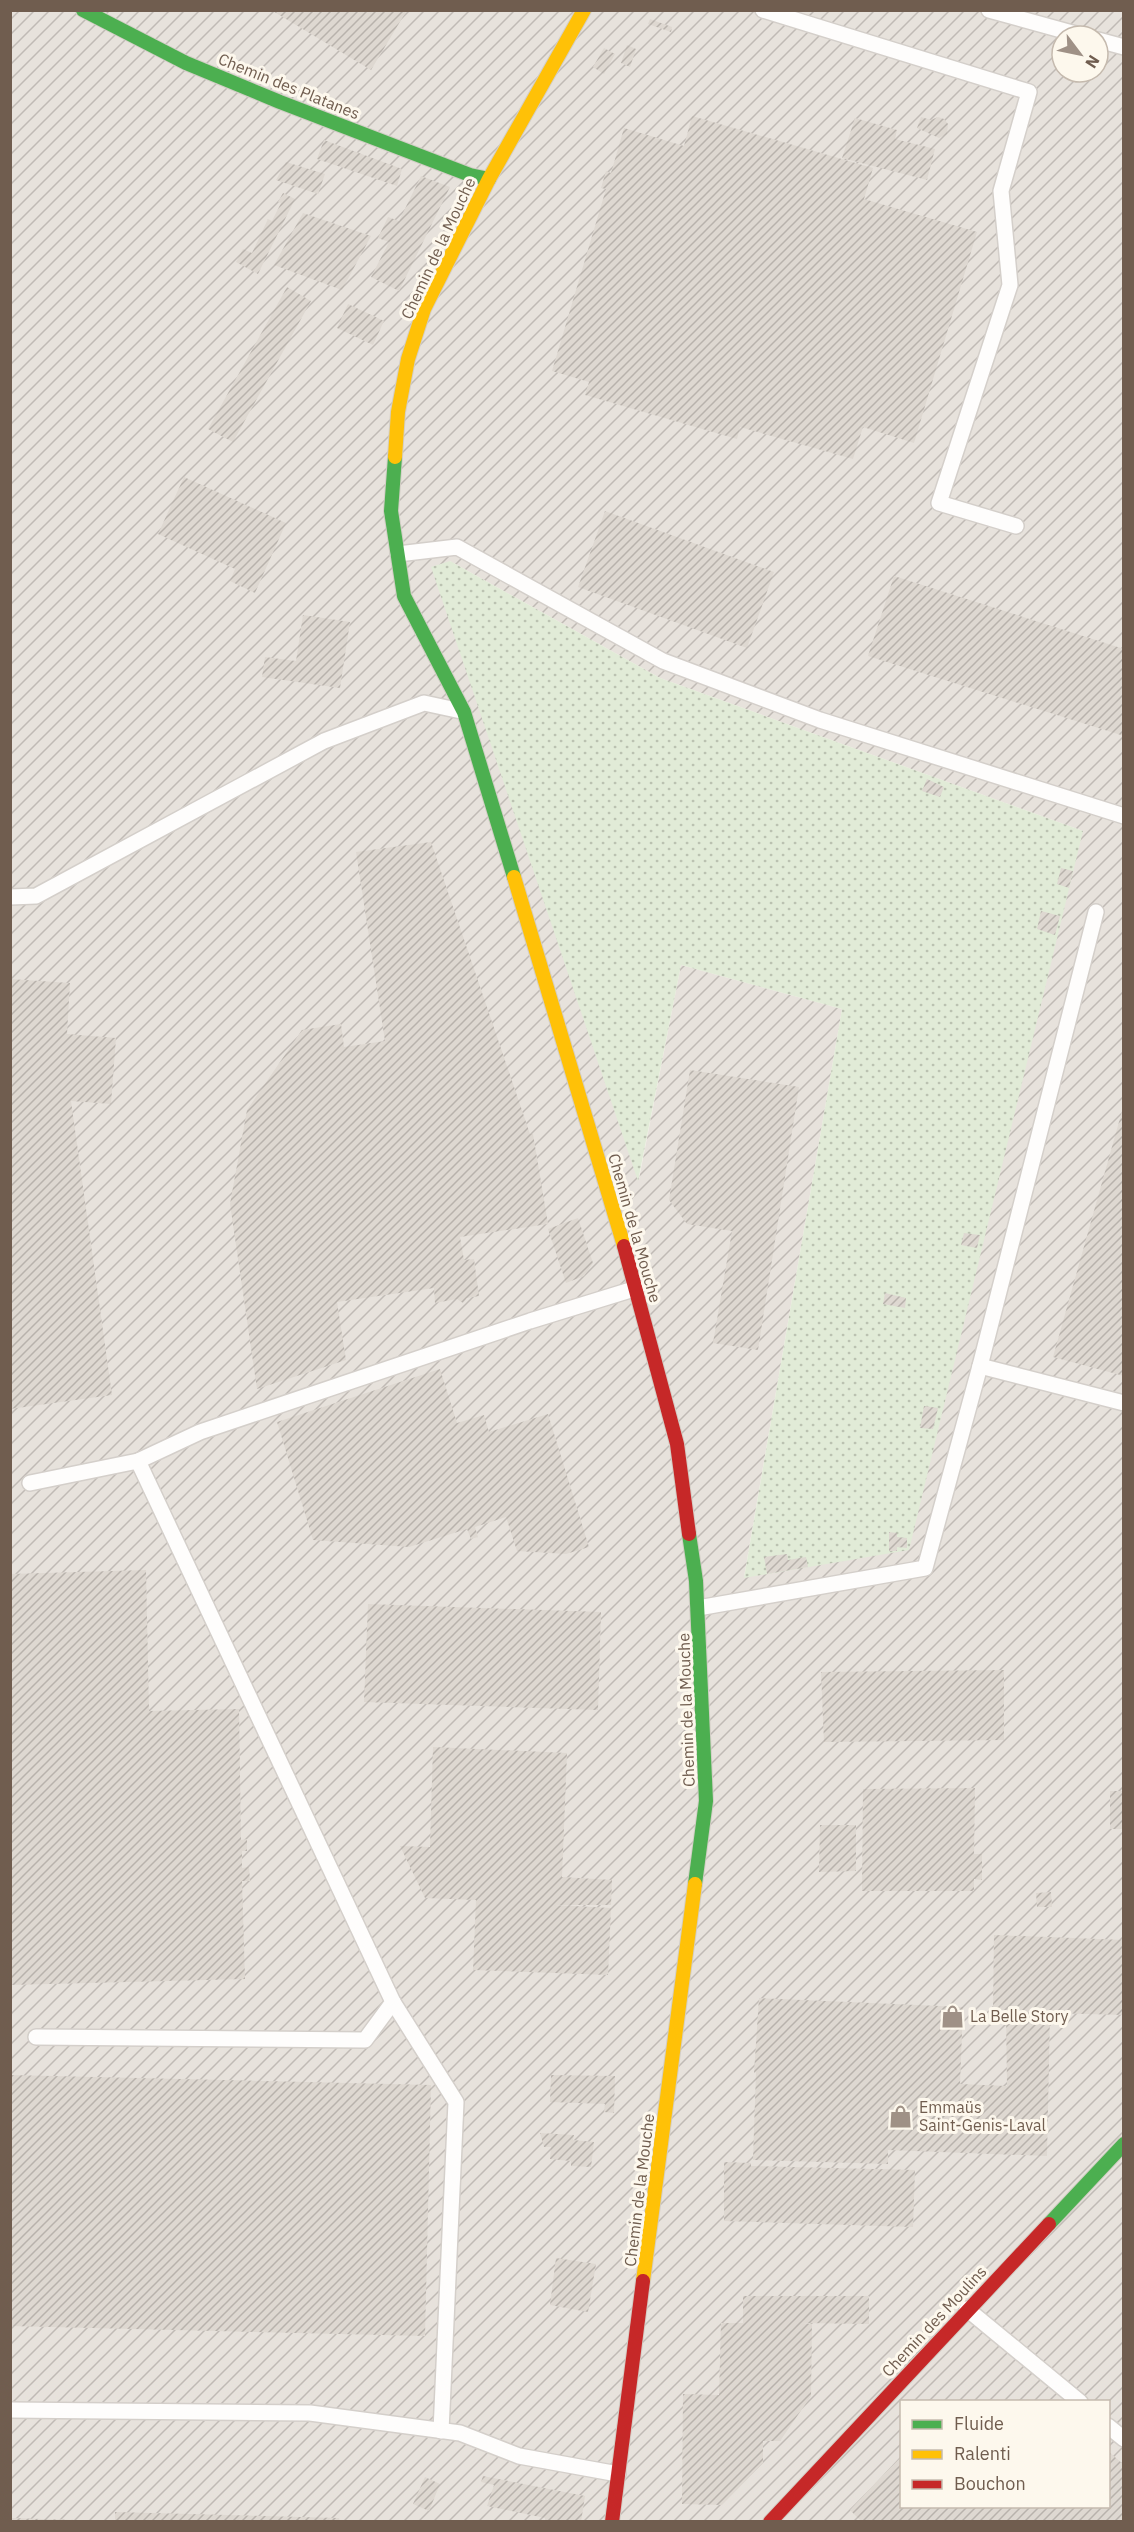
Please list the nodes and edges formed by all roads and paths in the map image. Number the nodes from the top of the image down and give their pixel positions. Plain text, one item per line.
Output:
1 (83, 10) edge
2 (584, 10) edge
3 (763, 10) edge
4 (990, 10) edge
5 (1050, 27) edge
6 (489, 179) junction
7 (1016, 526) dead end
8 (398, 554) junction
9 (464, 712) junction
10 (1124, 816) edge
11 (10, 897) edge
12 (1096, 912) dead end
13 (637, 1288) junction
14 (980, 1366) junction
15 (1124, 1403) edge
16 (138, 1461) junction
17 (30, 1483) dead end
18 (698, 1608) junction
19 (393, 2002) junction
20 (36, 2037) dead end
21 (1124, 2144) edge
22 (967, 2309) junction
23 (1078, 2400) edge
24 (10, 2410) edge
25 (1110, 2428) edge
26 (441, 2431) junction
27 (1124, 2439) edge
28 (618, 2474) junction
29 (612, 2522) edge
30 (770, 2522) edge

1 - 6 street, Chemin des Platanes
2 - 6 street, Chemin de la Mouche
3 - 7 lane
4 - 5 lane
6 - 8 street, Chemin de la Mouche
8 - 9 street, Chemin de la Mouche
8 - 10 lane
9 - 11 lane
9 - 13 street, Chemin de la Mouche
12 - 14 lane
13 - 16 lane
13 - 18 street, Chemin de la Mouche
14 - 15 lane
14 - 18 lane
16 - 17 lane
16 - 19 lane
18 - 28 street, Chemin de la Mouche
19 - 20 lane
19 - 26 lane
21 - 22 street, Chemin des Moulins
22 - 23 lane
22 - 30 street, Chemin des Moulins
24 - 26 lane
25 - 27 lane
26 - 28 lane
28 - 29 street, Chemin de la Mouche

